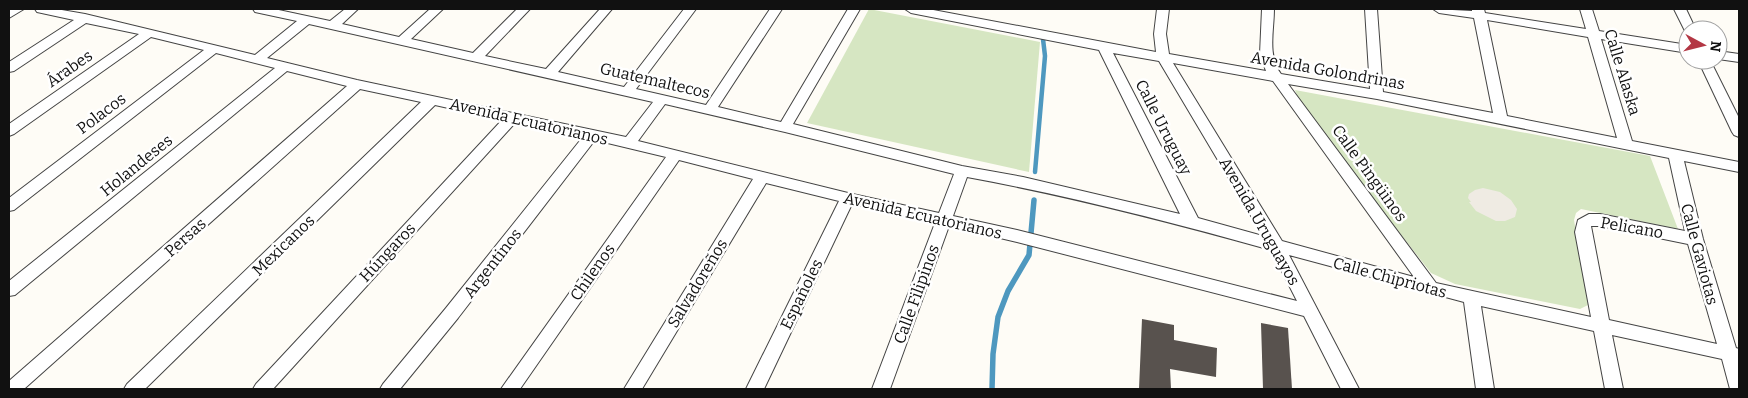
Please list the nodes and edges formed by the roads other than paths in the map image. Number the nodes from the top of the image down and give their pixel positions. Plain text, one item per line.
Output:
1 (18, 9) edge
2 (41, 9) edge
3 (265, 9) edge
4 (352, 9) edge
5 (437, 9) edge
6 (524, 9) edge
7 (606, 9) edge
8 (690, 9) edge
9 (776, 9) edge
10 (854, 9) edge
11 (911, 9) edge
12 (1164, 9) edge
13 (1268, 9) edge
14 (1371, 9) edge
15 (1439, 9) edge
16 (1586, 9) edge
17 (1478, 12) edge
18 (956, 13) edge
19 (9, 14) edge
20 (85, 18) junction
21 (307, 19) junction
22 (334, 25) junction
23 (149, 32) junction
24 (1593, 33) junction
25 (402, 41) junction
26 (1104, 47) junction
27 (1678, 47) edge
28 (214, 49) junction
29 (476, 57) junction
30 (1163, 57) junction
31 (257, 60) junction
32 (285, 66) junction
33 (9, 68) edge
34 (1709, 70) edge
35 (549, 74) junction
36 (1279, 79) junction
37 (357, 84) junction
38 (628, 91) junction
39 (1377, 95) junction
40 (433, 99) junction
41 (661, 100) junction
42 (709, 110) junction
43 (513, 117) junction
44 (1501, 120) junction
45 (785, 127) junction
46 (9, 131) edge
47 (1739, 132) edge
48 (592, 135) junction
49 (630, 144) junction
50 (1626, 144) junction
51 (1675, 154) junction
52 (675, 155) junction
53 (1739, 167) edge
54 (962, 171) junction
55 (762, 177) junction
56 (1043, 187) joint
57 (848, 198) junction
58 (9, 206) edge
59 (944, 219) junction
60 (1192, 222) junction
61 (1695, 239) junction
62 (1277, 246) junction
63 (1431, 288) junction
64 (9, 290) edge
65 (1472, 298) junction
66 (1311, 311) junction
67 (1602, 326) junction
68 (1733, 355) edge
69 (12, 389) edge
70 (133, 389) edge
71 (262, 389) edge
72 (389, 389) edge
73 (510, 389) edge
74 (633, 389) edge
75 (754, 389) edge
76 (881, 389) edge
77 (1350, 389) edge
78 (1485, 389) edge
79 (1614, 389) edge
80 (1739, 389) edge

1 - 19 street
2 - 20 street, Avenida Ecuatorianos
3 - 21 street, Guatemaltecos
4 - 22 street
5 - 25 street
6 - 29 street
7 - 35 street
8 - 38 street
9 - 42 street
10 - 45 street
11 - 18 street, Avenida Golondrinas
12 - 30 street, Calle Uruguay
13 - 36 street, Calle Pingüinos
14 - 39 street
15 - 17 street
16 - 24 street, Calle Alaska
17 - 24 street
17 - 44 street
18 - 26 street, Avenida Golondrinas
20 - 23 street, Avenida Ecuatorianos
20 - 33 street
21 - 22 street, Guatemaltecos
21 - 31 street
22 - 25 street, Guatemaltecos
23 - 28 street, Avenida Ecuatorianos
23 - 46 street, Árabes
24 - 27 street
24 - 50 street, Calle Alaska
25 - 29 street, Guatemaltecos
26 - 30 street, Avenida Golondrinas
26 - 60 street, Calle Uruguay
28 - 31 street, Avenida Ecuatorianos
28 - 58 street, Polacos
29 - 35 street, Guatemaltecos
30 - 36 street, Avenida Golondrinas
30 - 62 street, Avenida Uruguayos
31 - 32 street, Avenida Ecuatorianos
32 - 37 street, Avenida Ecuatorianos
32 - 64 street, Holandeses
34 - 47 street
35 - 38 street, Guatemaltecos
36 - 39 street, Avenida Golondrinas
36 - 63 street, Calle Pingüinos
37 - 40 street, Avenida Ecuatorianos
37 - 69 street, Persas
38 - 41 street, Guatemaltecos
39 - 44 street, Avenida Golondrinas
40 - 43 street, Avenida Ecuatorianos
40 - 70 street, Mexicanos
41 - 42 street, Guatemaltecos
41 - 49 street
42 - 45 street, Guatemaltecos
43 - 48 street, Avenida Ecuatorianos
43 - 71 street, Húngaros
44 - 50 street, Avenida Golondrinas
45 - 54 street, Guatemaltecos
48 - 49 street, Avenida Ecuatorianos
48 - 72 street, Argentinos
49 - 52 street, Avenida Ecuatorianos
50 - 51 street, Avenida Golondrinas
51 - 53 street, Avenida Golondrinas
51 - 61 street, Calle Gaviotas
52 - 55 street, Avenida Ecuatorianos
52 - 73 street, Chilenos
54 - 56 street, Guatemaltecos
54 - 59 street, Calle Filipinos
55 - 57 street, Avenida Ecuatorianos
55 - 74 street, Salvadoreños
56 - 60 street, Calle Chipriotas
57 - 59 street, Avenida Ecuatorianos
57 - 75 street, Españoles
59 - 66 street, Avenida Ecuatorianos
59 - 76 street, Calle Filipinos
60 - 62 street, Calle Chipriotas
61 - 67 street, Pelicano
61 - 68 street, Calle Gaviotas
62 - 63 street, Calle Chipriotas
62 - 66 street, Avenida Uruguayos
63 - 65 street, Calle Chipriotas
65 - 67 street, Calle Chipriotas
65 - 78 street
66 - 77 street, Avenida Uruguayos
67 - 68 street, Calle Chipriotas
67 - 79 street
68 - 80 street, Calle Gaviotas

